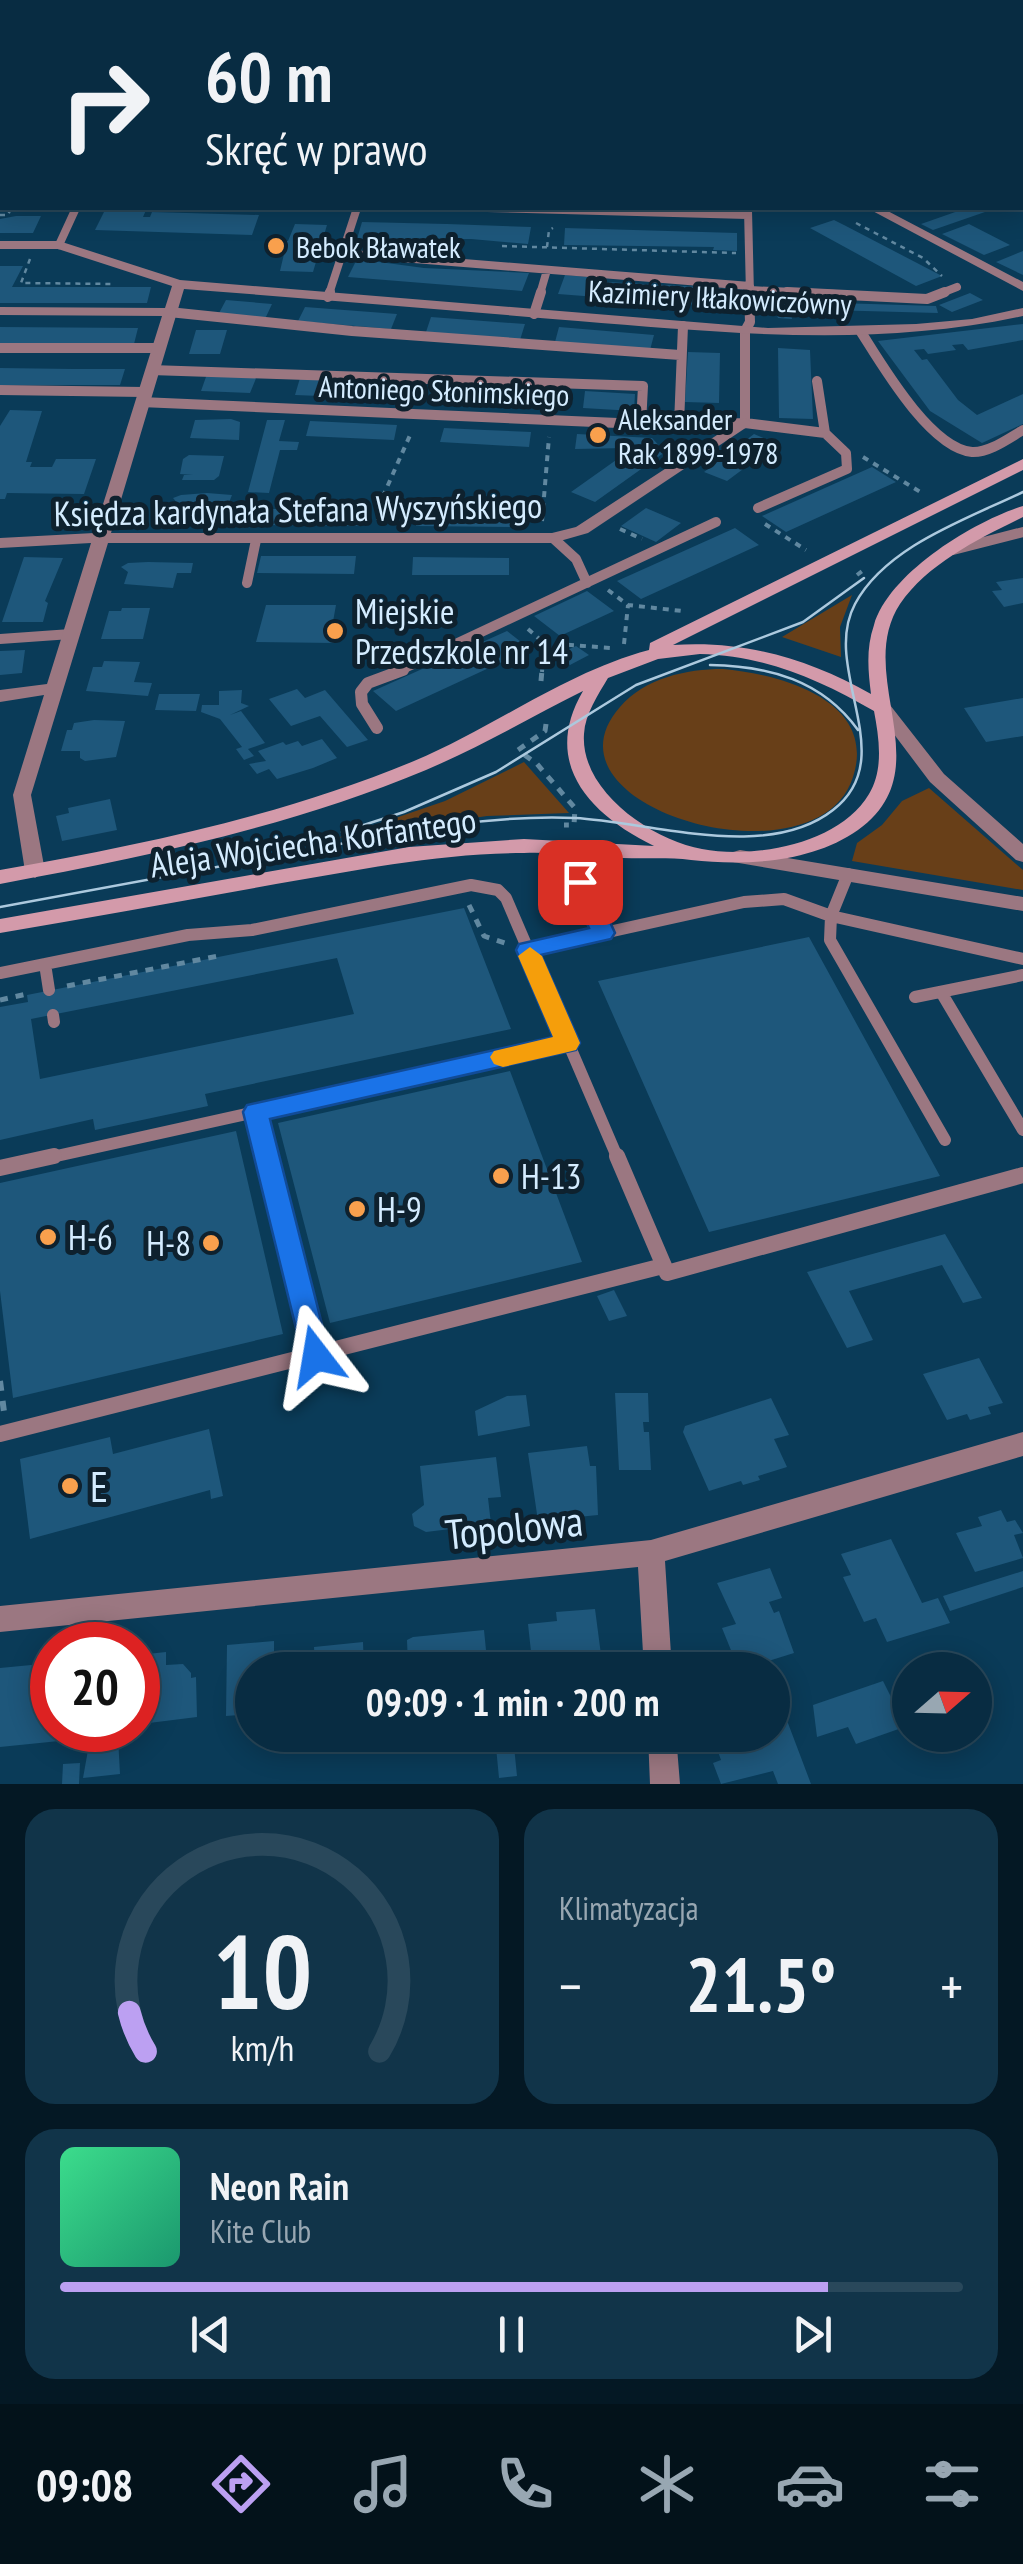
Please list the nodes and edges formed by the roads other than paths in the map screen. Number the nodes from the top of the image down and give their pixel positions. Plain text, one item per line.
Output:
1 (75, 210) edge
2 (356, 210) edge
3 (661, 210) edge
4 (877, 210) edge
5 (748, 211) edge
6 (0, 245) edge
7 (59, 245) junction
8 (340, 253) junction
9 (547, 270) junction
10 (178, 284) junction
11 (953, 284) road end
12 (1023, 286) edge
13 (750, 288) junction
14 (328, 297) junction
15 (0, 311) edge
16 (169, 312) junction
17 (1023, 312) edge
18 (534, 314) junction
19 (683, 326) junction
20 (745, 331) junction
21 (862, 332) junction
22 (0, 348) edge
23 (158, 348) junction
24 (680, 356) junction
25 (151, 370) junction
26 (817, 381) dead end
27 (0, 390) edge
28 (143, 397) junction
29 (641, 424) junction
30 (679, 424) junction
31 (745, 424) junction
32 (1023, 430) edge
33 (825, 433) junction
34 (1023, 464) edge
35 (1023, 511) edge
36 (758, 514) road end
37 (716, 522) dead end
38 (1023, 532) edge
39 (547, 536) junction
40 (100, 538) junction
41 (256, 540) junction
42 (0, 543) edge
43 (951, 551) junction
44 (591, 582) junction
45 (247, 583) dead end
46 (71, 634) junction
47 (0, 639) edge
48 (630, 650) junction
49 (601, 675) junction
50 (55, 688) junction
51 (0, 696) edge
52 (884, 709) junction
53 (376, 728) dead end
54 (1023, 854) edge
55 (698, 855) junction
56 (738, 857) junction
57 (35, 871) junction
58 (848, 874) junction
59 (0, 877) edge
60 (580, 882) dead end
61 (1023, 904) edge
62 (832, 916) junction
63 (0, 926) edge
64 (603, 933) junction
65 (527, 950) junction
66 (1023, 959) edge
67 (44, 964) junction
68 (0, 973) edge
69 (1023, 975) edge
70 (48, 990) road end
71 (941, 992) junction
72 (915, 998) dead end
73 (568, 1043) junction
74 (256, 1112) junction
75 (1022, 1126) edge
76 (945, 1140) dead end
77 (0, 1168) edge
78 (1023, 1175) edge
79 (663, 1266) junction
80 (316, 1356) junction
81 (3, 1433) edge
82 (1023, 1444) edge
83 (651, 1553) junction
84 (0, 1619) edge
85 (657, 1652) edge
86 (663, 1752) edge
87 (666, 1784) edge

1 - 7 lane
2 - 8 lane
3 - 5 lane
4 - 12 street
5 - 13 lane
6 - 7 street, Kazimiery Iłłakowiczówny
7 - 10 street, Kazimiery Iłłakowiczówny
8 - 9 lane, Kazimiery Iłłakowiczówny
8 - 14 lane
9 - 13 lane, Kazimiery Iłłakowiczówny
9 - 18 lane, Kazimiery Iłłakowiczówny
10 - 14 street, Kazimiery Iłłakowiczówny
10 - 16 street
11 - 13 lane, Kazimiery Iłłakowiczówny
13 - 20 lane
14 - 18 street, Kazimiery Iłłakowiczówny
15 - 16 street
16 - 23 street
16 - 24 lane
17 - 21 street, Kazimiery Iłłakowiczówny
18 - 19 street, Kazimiery Iłłakowiczówny
19 - 20 street, Kazimiery Iłłakowiczówny
19 - 24 lane
20 - 21 street, Kazimiery Iłłakowiczówny
20 - 31 lane
21 - 32 lane
22 - 23 lane
23 - 25 street
24 - 30 lane
25 - 28 street
25 - 29 lane
26 - 33 lane
27 - 28 lane, Antoniego Słonimskiego
28 - 29 lane, Antoniego Słonimskiego
28 - 40 street
29 - 30 lane, Antoniego Słonimskiego
30 - 31 lane, Antoniego Słonimskiego
31 - 33 lane, Antoniego Słonimskiego
31 - 39 street, Księdza kardynała Stefana Wyszyńskiego
33 - 36 lane
34 - 48 main road
35 - 43 main road
37 - 44 lane
38 - 43 lane
39 - 41 street, Księdza kardynała Stefana Wyszyńskiego
39 - 44 lane
40 - 41 street, Księdza kardynała Stefana Wyszyńskiego
40 - 42 street, Księdza kardynała Stefana Wyszyńskiego
40 - 46 street
41 - 45 lane
43 - 52 main road
44 - 53 lane
46 - 47 lane
46 - 50 street
48 - 49 main road
48 - 52 main road
49 - 55 main road
49 - 57 main road, Aleja Wojciecha Korfantego
50 - 51 street
50 - 57 street
52 - 54 street
52 - 56 main road
55 - 56 main road
55 - 63 main road, Aleja Wojciecha Korfantego
56 - 58 street
57 - 59 main road, Aleja Wojciecha Korfantego
58 - 61 street
58 - 62 lane
60 - 64 lane
62 - 64 lane
62 - 66 lane
62 - 76 lane
64 - 65 lane
65 - 67 lane
65 - 73 lane
67 - 68 lane
67 - 70 lane
69 - 71 lane
71 - 72 lane
71 - 75 lane
73 - 74 lane
73 - 79 lane
74 - 77 lane
74 - 80 lane
78 - 79 lane
79 - 80 lane
80 - 81 lane
82 - 83 street, Topolowa
83 - 84 street, Topolowa
83 - 85 street
86 - 87 street

